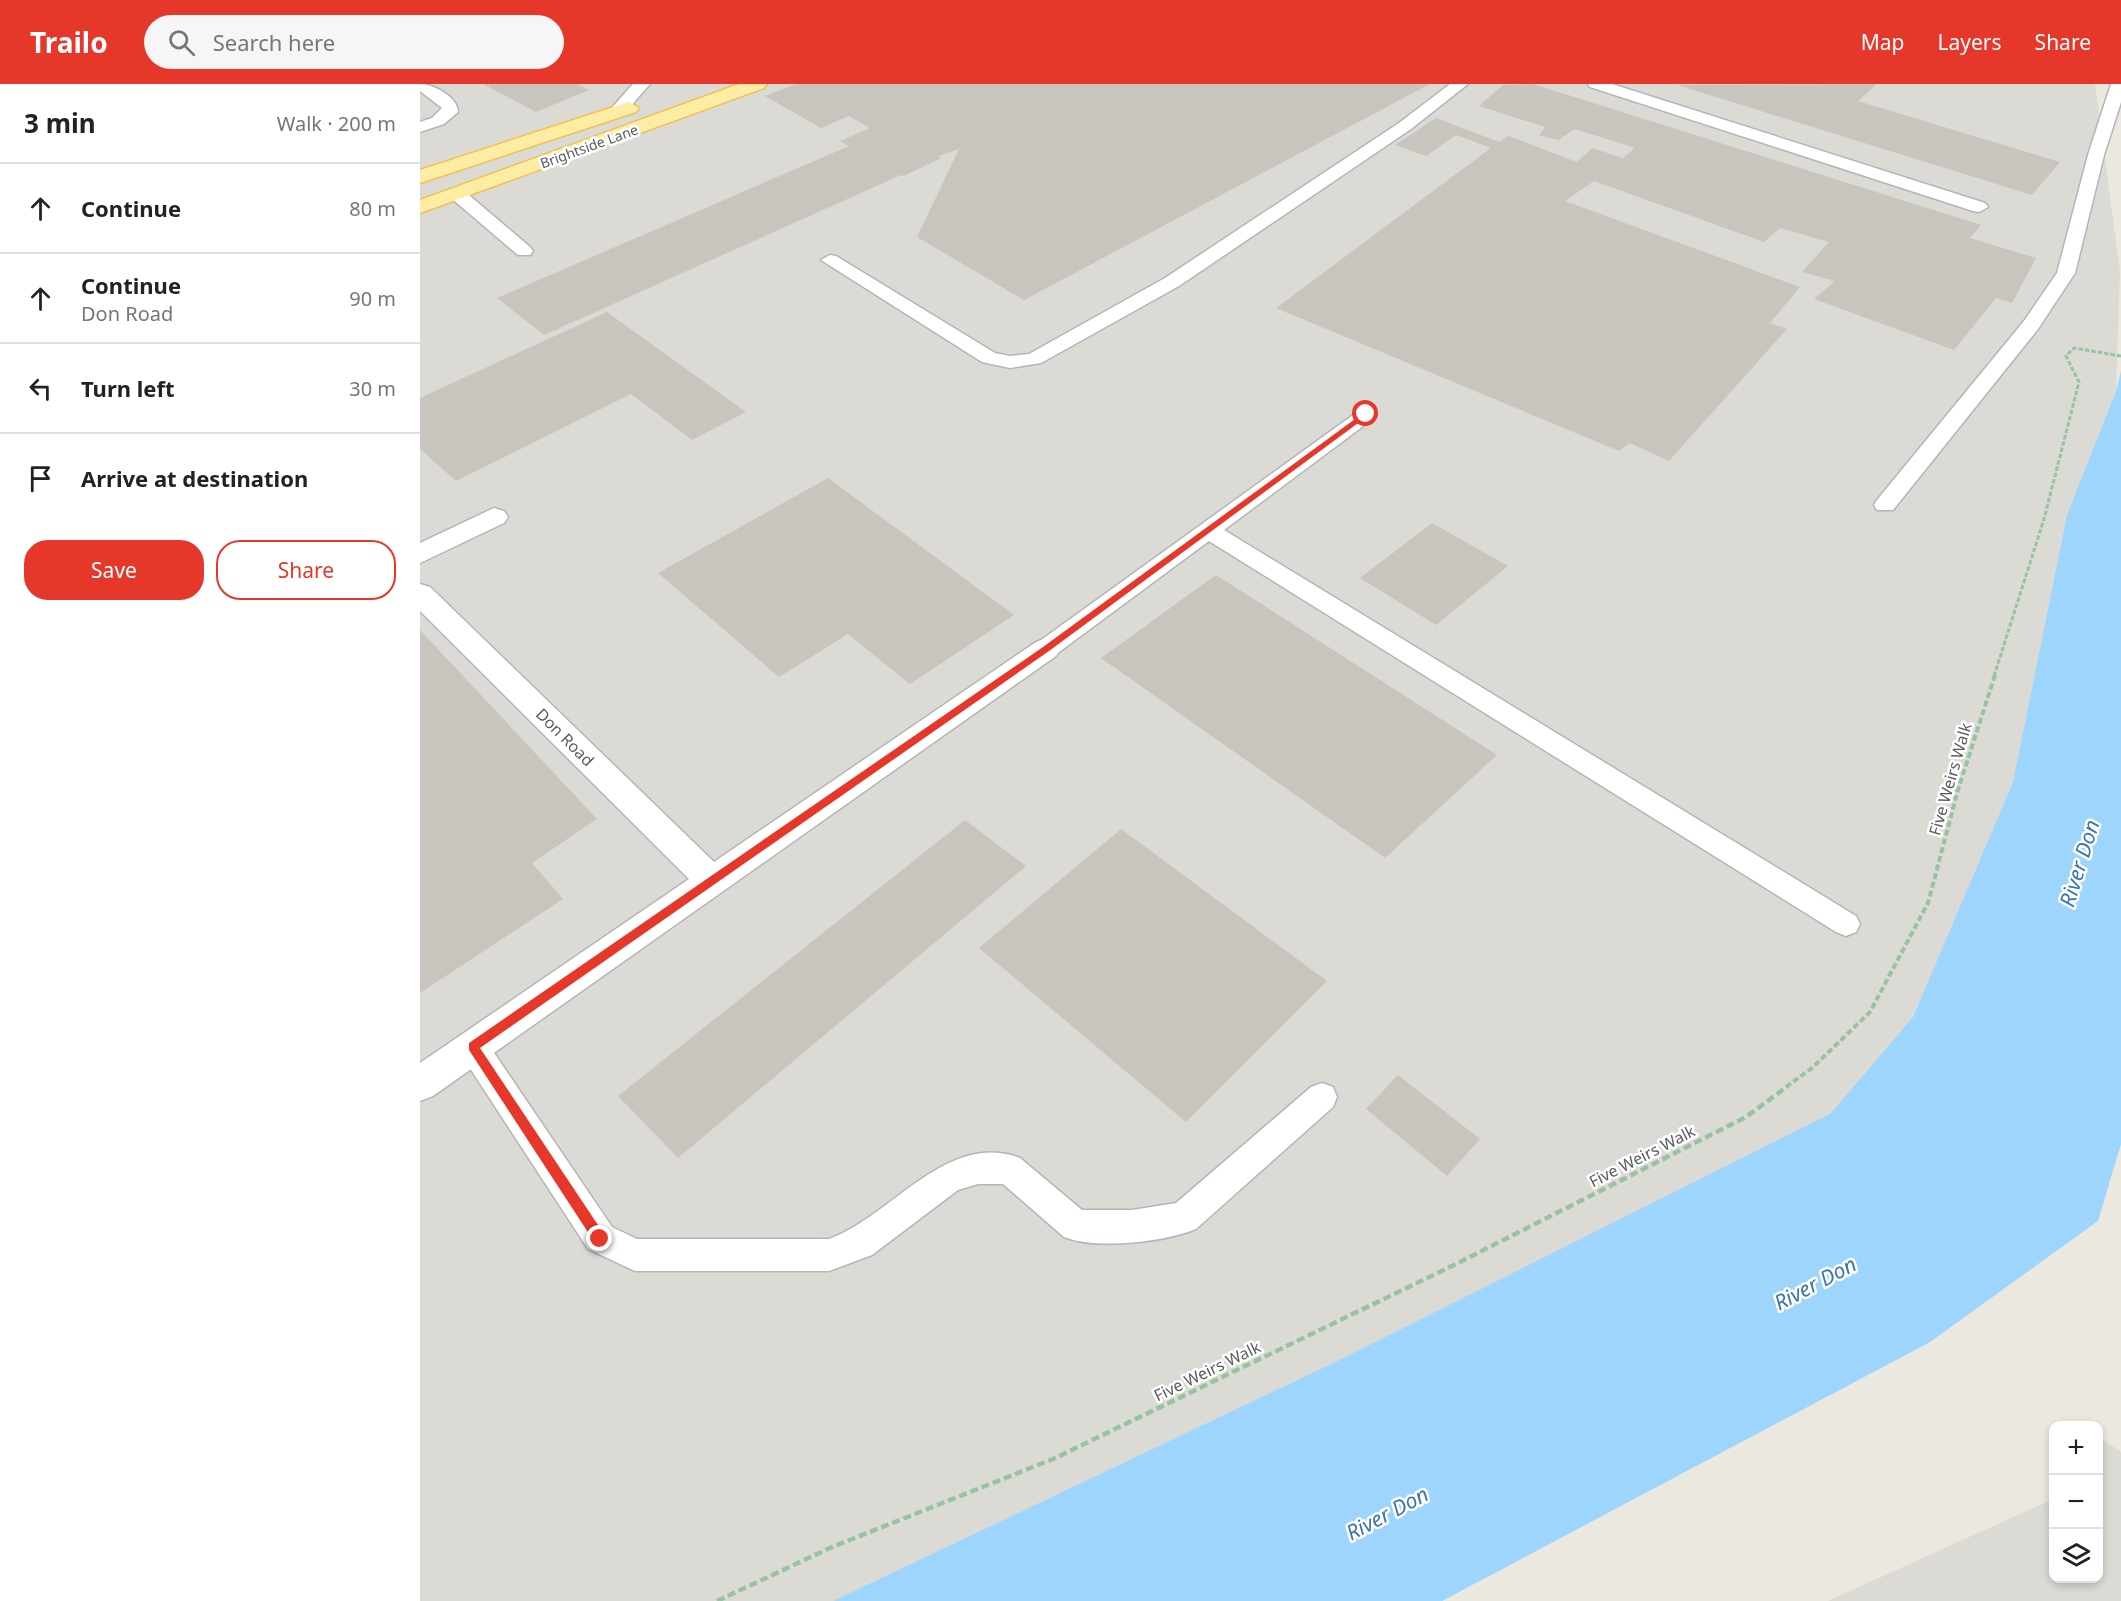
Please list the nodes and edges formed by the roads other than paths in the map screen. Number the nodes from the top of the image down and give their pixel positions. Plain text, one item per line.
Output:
1 (420, 84) edge
2 (757, 84) edge
3 (1460, 84) edge
4 (1596, 84) edge
5 (2119, 84) edge
6 (649, 91) edge
7 (420, 127) edge
8 (420, 177) edge
9 (457, 194) junction
10 (420, 207) edge
11 (1979, 207) dead end
12 (524, 251) dead end
13 (830, 260) dead end
14 (1366, 414) dead end
15 (1885, 505) dead end
16 (494, 517) dead end
17 (1208, 530) junction
18 (420, 554) edge
19 (420, 594) edge
20 (1046, 649) joint
21 (711, 880) junction
22 (1846, 924) dead end
23 (473, 1047) junction
24 (420, 1084) edge
25 (1322, 1097) dead end

1 - 7 lane
2 - 9 main road, Brightside Lane
3 - 13 lane
4 - 11 lane
5 - 15 lane
6 - 8 main road, Brightside Lane
9 - 10 main road, Brightside Lane
9 - 12 lane
14 - 17 lane
16 - 18 street
17 - 20 lane
17 - 22 lane
19 - 21 street, Don Road
20 - 21 street
21 - 23 street
23 - 24 street
23 - 25 lane

